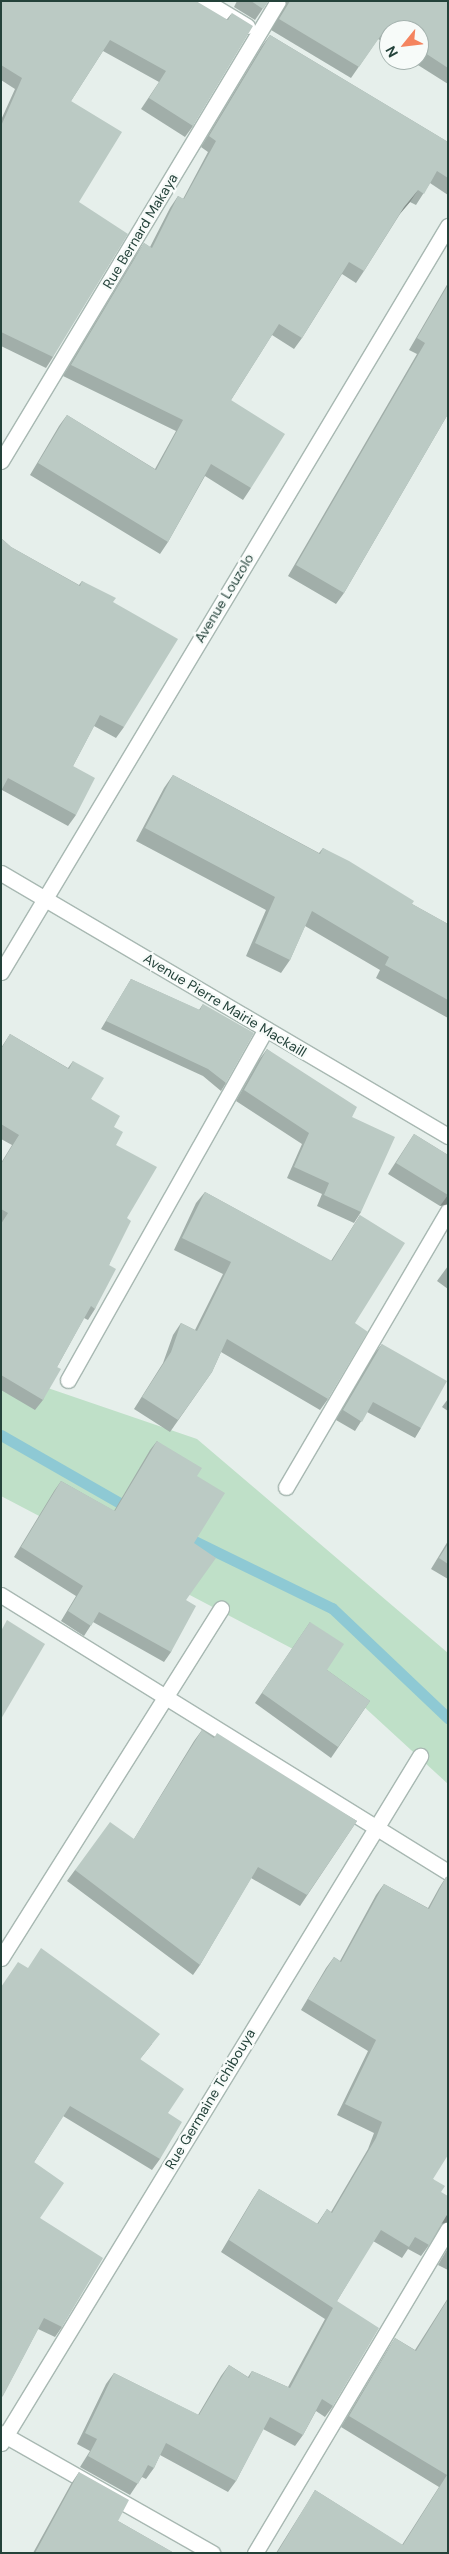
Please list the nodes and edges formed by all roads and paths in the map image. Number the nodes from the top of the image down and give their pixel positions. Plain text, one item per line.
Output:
1 (206, 1) edge
2 (278, 1) edge
3 (259, 33) junction
4 (275, 43) edge
5 (448, 226) edge
6 (1, 460) edge
7 (1, 873) edge
8 (45, 898) junction
9 (1, 972) edge
10 (266, 1029) junction
11 (448, 1136) edge
12 (448, 1211) edge
13 (68, 1380) dead end
14 (286, 1487) dead end
15 (1, 1595) edge
16 (221, 1608) dead end
17 (165, 1696) junction
18 (420, 1756) dead end
19 (376, 1826) junction
20 (448, 1872) edge
21 (1, 1958) edge
22 (448, 2229) edge
23 (3, 2437) edge
24 (212, 2553) edge
25 (255, 2553) edge

1 - 3 street
2 - 3 street, Rue Bernard Makaya
3 - 4 street
3 - 6 street, Rue Bernard Makaya
5 - 8 street, Avenue Louzolo
7 - 8 street, Avenue Pierre Mairie Mackaill
8 - 9 street, Avenue Louzolo
8 - 10 street, Avenue Pierre Mairie Mackaill
10 - 11 street, Avenue Pierre Mairie Mackaill
10 - 13 street
12 - 14 street
15 - 17 street
16 - 17 street
17 - 19 street
17 - 21 street
18 - 19 street, Rue Germaine Tchibouya
19 - 20 street
19 - 23 street, Rue Germaine Tchibouya
22 - 25 street
23 - 24 street

